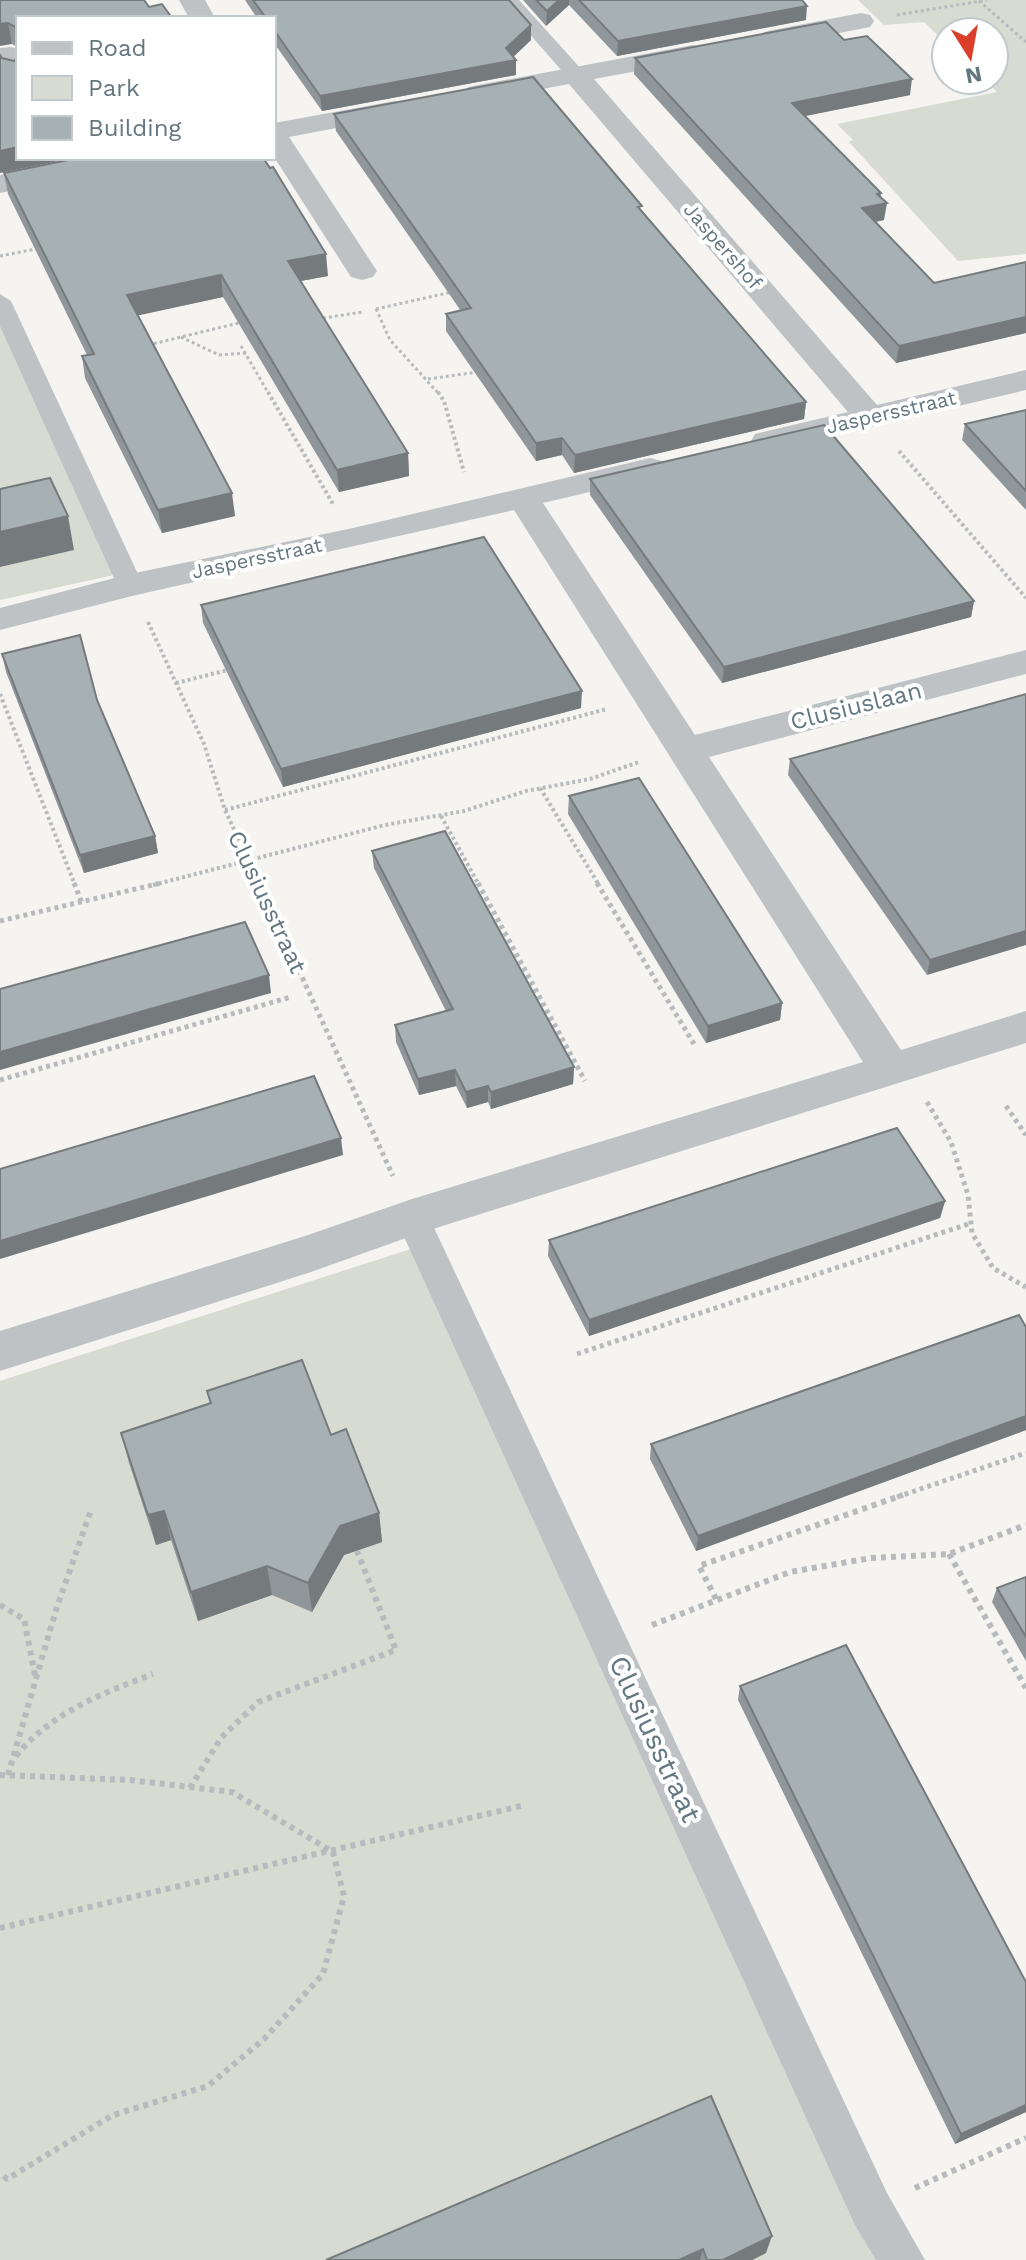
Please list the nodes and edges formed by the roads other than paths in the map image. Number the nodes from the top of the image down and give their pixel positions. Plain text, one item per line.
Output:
1 (509, 0) edge
2 (839, 0) edge
3 (741, 44) edge
4 (711, 49) edge
5 (0, 56) edge
6 (16, 66) edge
7 (576, 75) junction
8 (460, 97) edge
9 (413, 105) edge
10 (276, 133) edge
11 (276, 136) edge
12 (122, 160) edge
13 (0, 184) edge
14 (362, 271) road end
15 (0, 301) edge
16 (1026, 380) edge
17 (870, 417) junction
18 (734, 448) edge
19 (674, 462) edge
20 (523, 498) junction
21 (130, 585) junction
22 (0, 619) edge
23 (1026, 662) edge
24 (686, 750) junction
25 (1026, 1027) edge
26 (898, 1068) junction
27 (412, 1217) junction
28 (0, 1351) edge
29 (902, 2260) edge

1 - 7 lane
2 - 3 street
4 - 7 street
5 - 6 street
7 - 8 street
7 - 17 street, Jaspershof
9 - 10 street
11 - 14 street
12 - 13 street
15 - 21 lane
16 - 17 street, Jaspersstraat
17 - 18 street, Jaspersstraat
19 - 20 street, Jaspersstraat
20 - 21 street, Jaspersstraat
20 - 24 street
21 - 22 street, Jaspersstraat
23 - 24 street, Clusiuslaan
24 - 26 street
25 - 26 street
26 - 27 street
27 - 28 street
27 - 29 lane, Clusiusstraat

